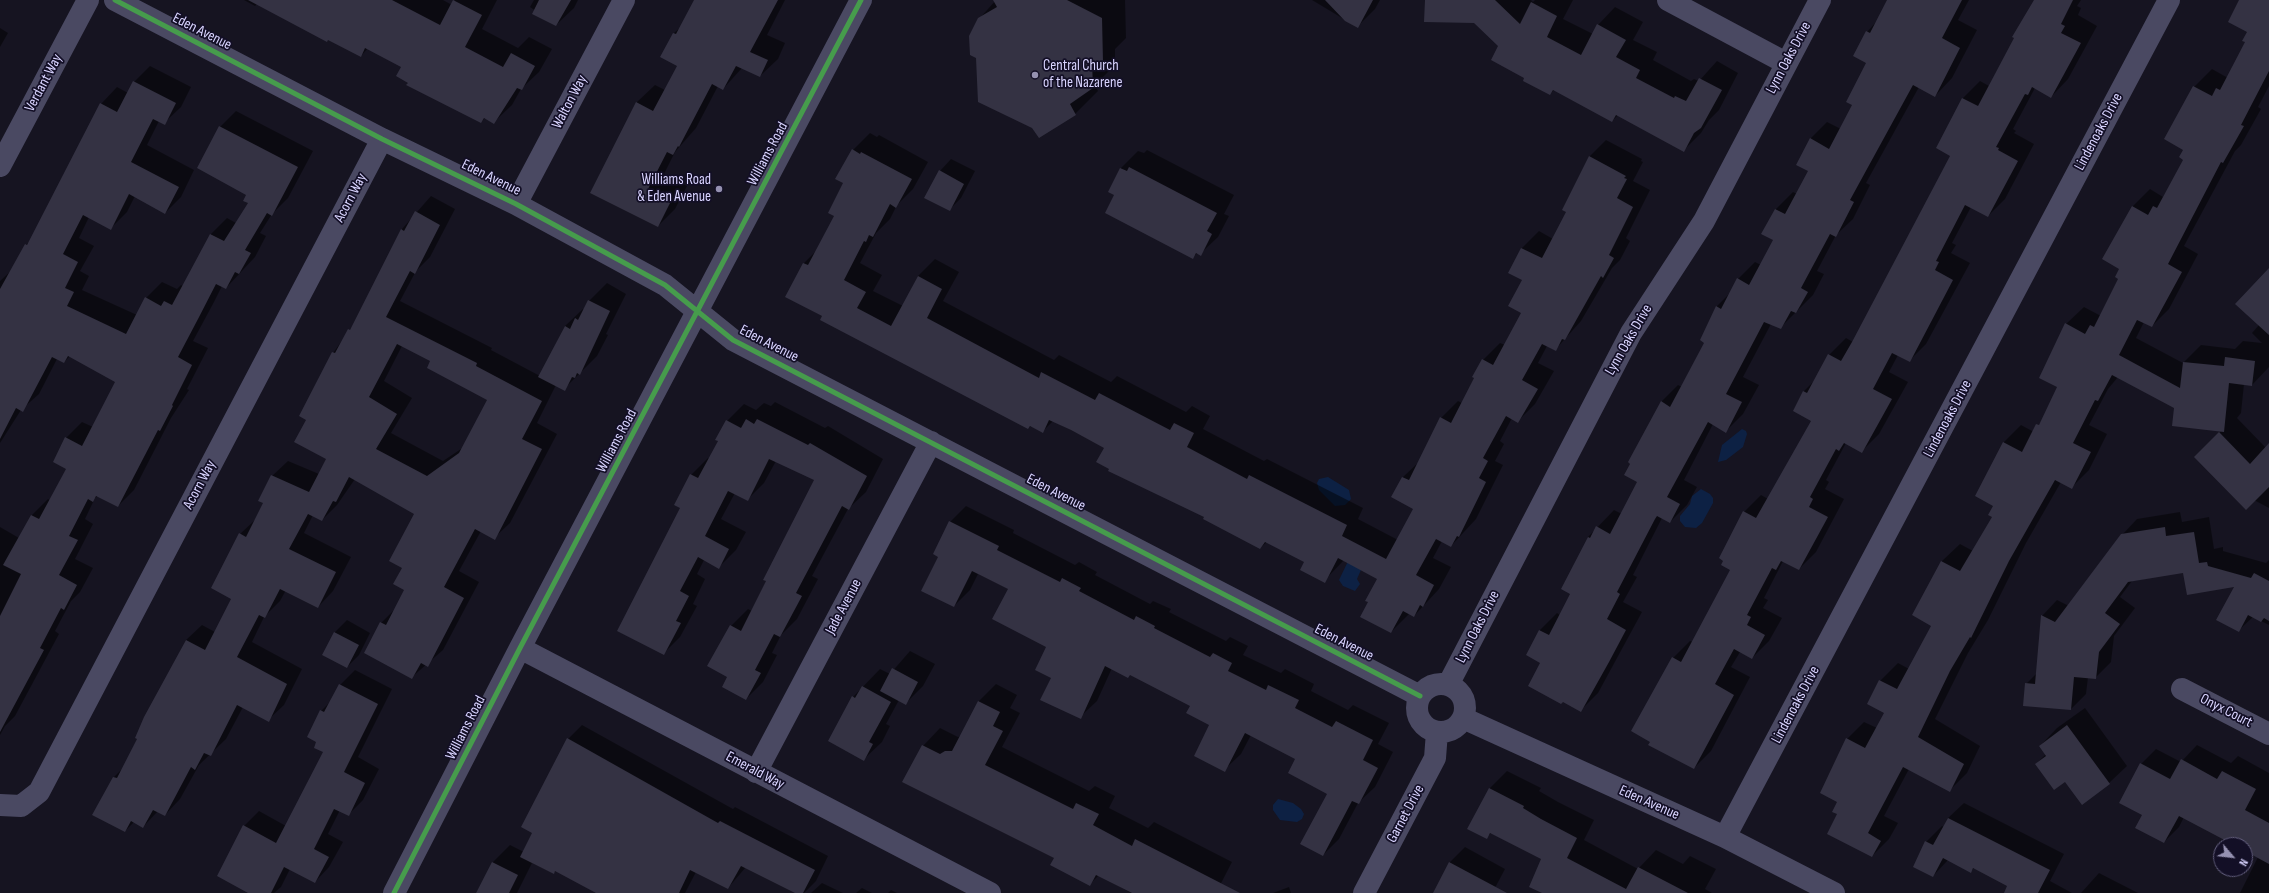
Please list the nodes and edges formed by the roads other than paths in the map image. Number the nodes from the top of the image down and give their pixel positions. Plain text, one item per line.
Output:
1 (88, 0) edge
2 (115, 0) edge
3 (624, 0) edge
4 (861, 0) edge
5 (1668, 0) edge
6 (1820, 0) edge
7 (2169, 0) edge
8 (1786, 63) junction
9 (382, 139) junction
10 (0, 166) edge
11 (516, 204) junction
12 (697, 312) junction
13 (931, 442) junction
14 (520, 648) junction
15 (1448, 685) junction
16 (2182, 688) dead end
17 (1420, 696) junction
18 (1463, 718) junction
19 (1437, 732) junction
20 (2269, 734) edge
21 (756, 772) junction
22 (0, 805) edge
23 (1725, 837) junction
24 (394, 893) edge
25 (990, 893) edge
26 (1364, 893) edge
27 (1834, 893) edge

1 - 10 street, Verdant Way
2 - 9 street, Eden Avenue
3 - 11 street, Walton Way
4 - 12 street, Williams Road
5 - 8 street
6 - 8 street, Lynn Oaks Drive
7 - 23 street, Lindenoaks Drive
8 - 15 street, Lynn Oaks Drive
9 - 11 street, Eden Avenue
9 - 22 street, Acorn Way
11 - 12 street, Eden Avenue
12 - 13 street, Eden Avenue
12 - 14 street, Williams Road
13 - 17 street, Eden Avenue
13 - 21 street, Jade Avenue
14 - 21 street, Emerald Way
14 - 24 street, Williams Road
15 - 17 street
15 - 18 street
16 - 20 street, Onyx Court
17 - 19 street
18 - 19 street
18 - 23 street, Eden Avenue
19 - 26 street, Garnet Drive
21 - 25 street, Emerald Way
23 - 27 street, Eden Avenue

